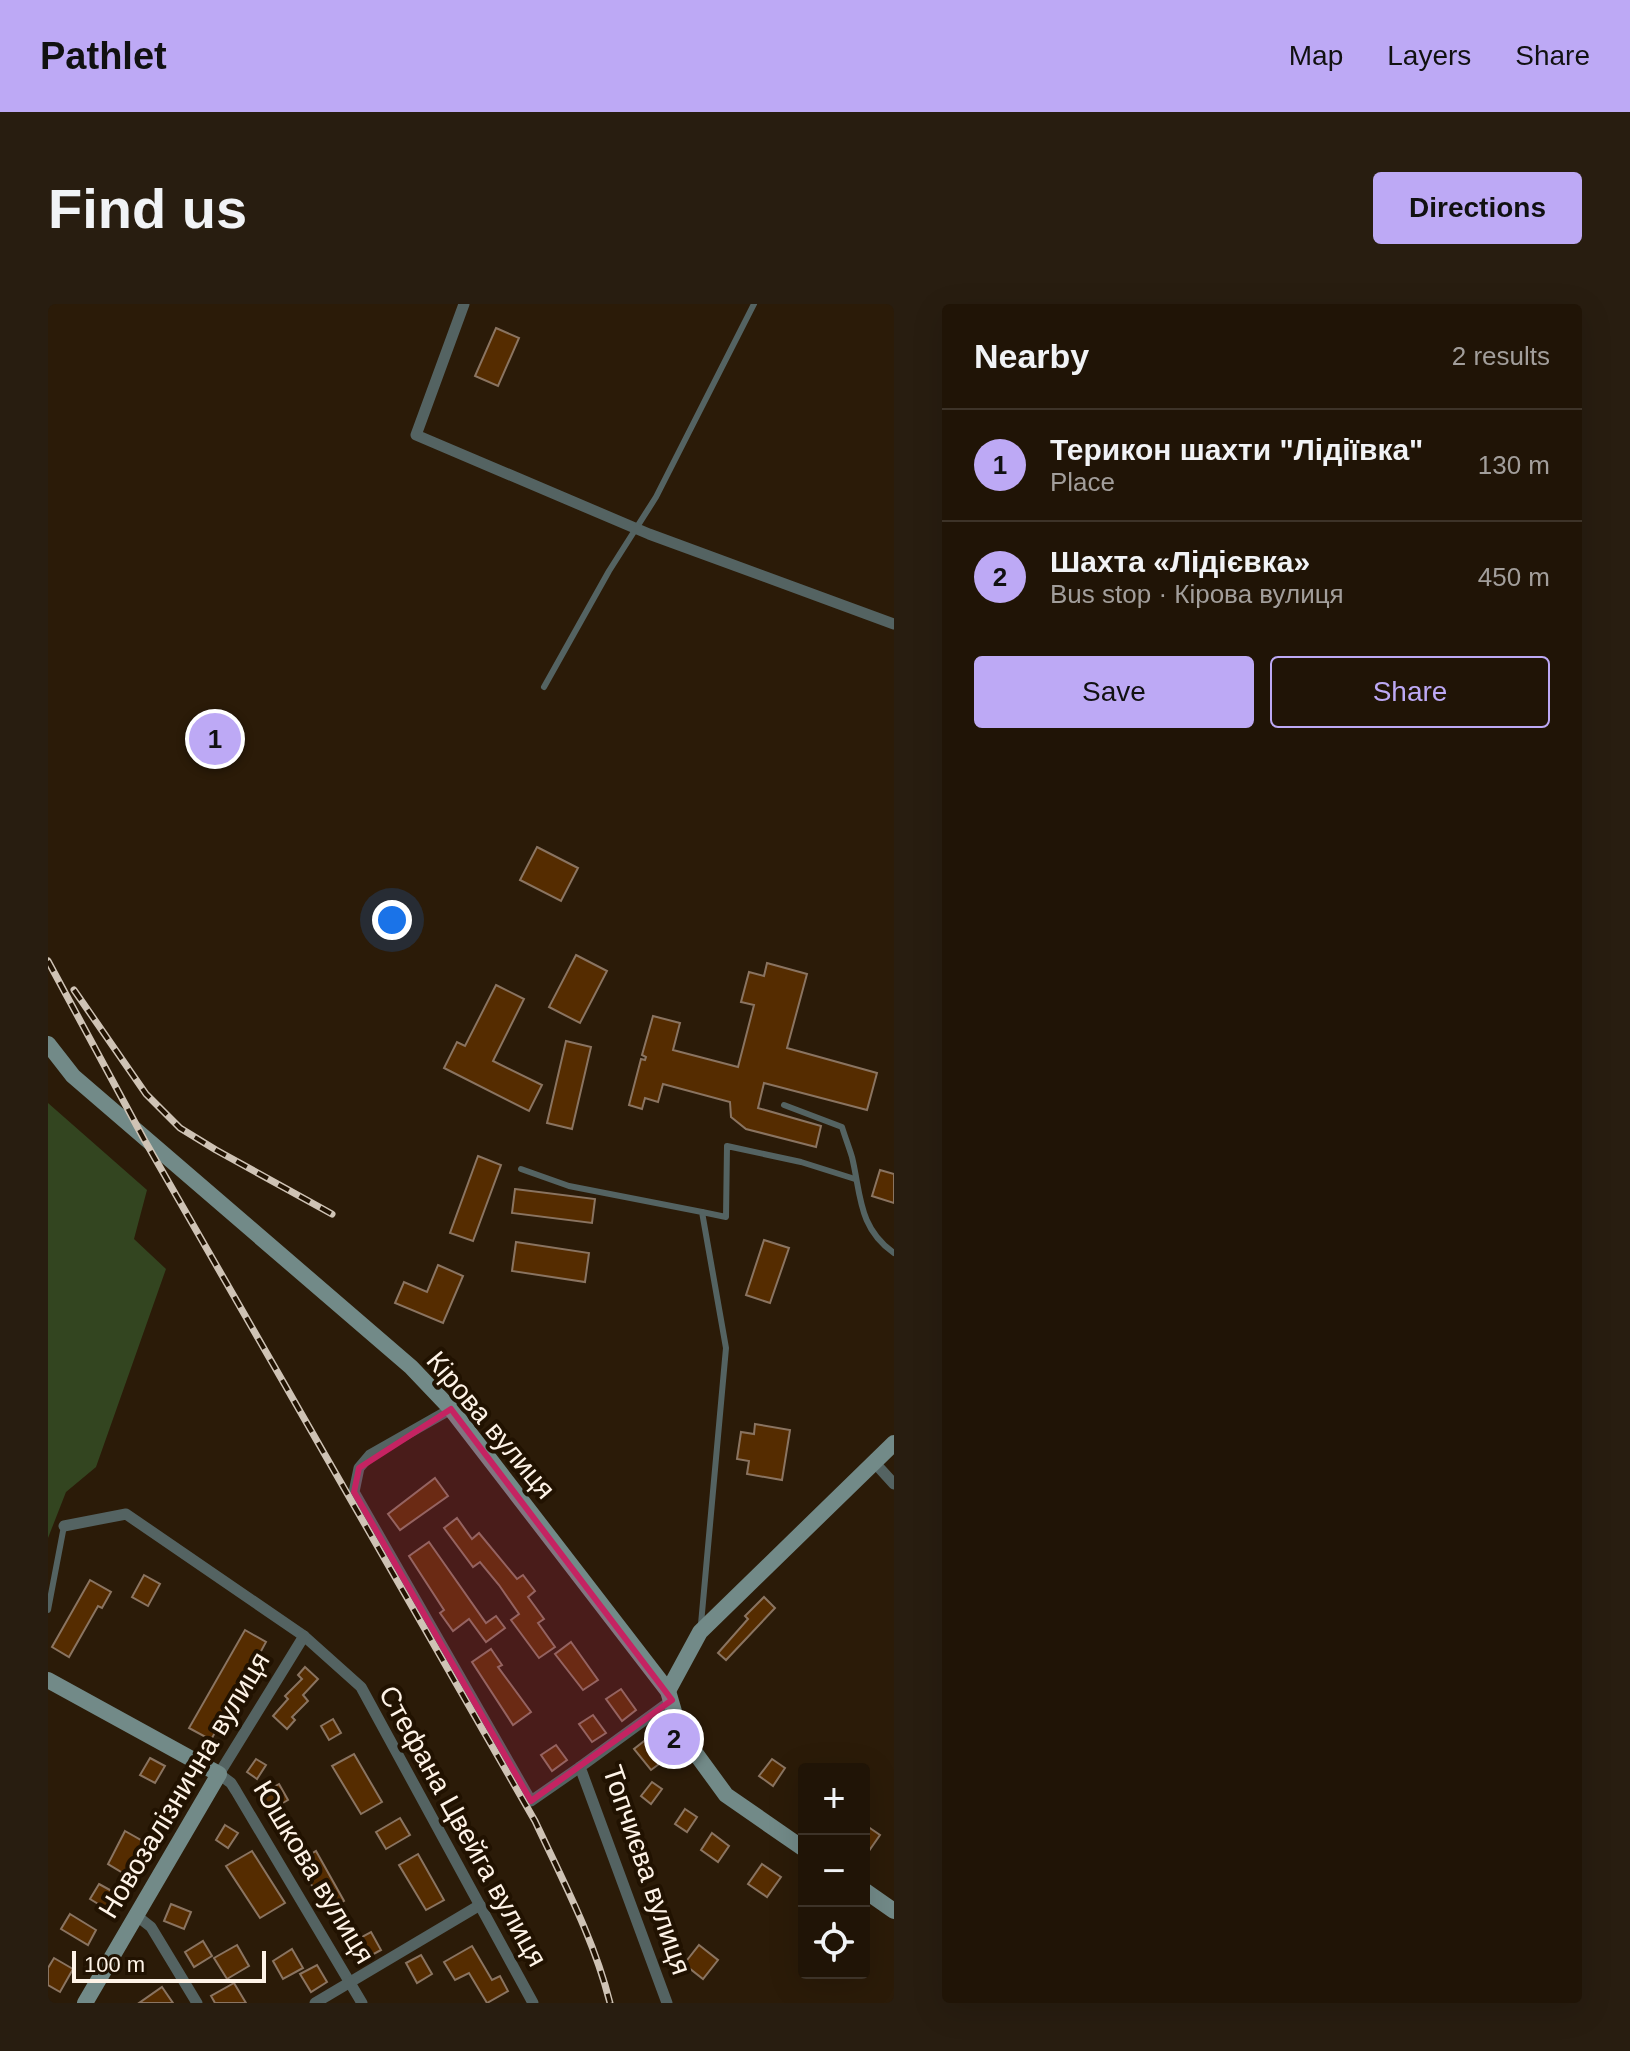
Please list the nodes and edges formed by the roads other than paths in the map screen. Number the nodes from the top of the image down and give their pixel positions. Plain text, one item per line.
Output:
1 (464, 304) edge
2 (754, 304) edge
3 (894, 624) edge
4 (544, 687) dead end
5 (50, 1051) edge
6 (784, 1105) dead end
7 (521, 1169) dead end
8 (855, 1179) junction
9 (702, 1212) junction
10 (894, 1253) edge
11 (451, 1409) junction
12 (894, 1443) edge
13 (874, 1462) junction
14 (894, 1484) edge
15 (64, 1526) joint
16 (48, 1610) edge
17 (700, 1632) junction
18 (304, 1636) junction
19 (48, 1680) edge
20 (670, 1696) junction
21 (580, 1767) junction
22 (219, 1774) junction
23 (798, 1845) edge
24 (870, 1894) edge
25 (480, 1905) junction
26 (894, 1911) edge
27 (137, 1916) junction
28 (350, 1982) junction
29 (85, 2003) edge
30 (197, 2003) edge
31 (315, 2003) edge
32 (362, 2003) edge
33 (533, 2003) edge
34 (667, 2003) edge

1 - 3 street
2 - 4 lane
5 - 11 main road, Кірова вулиця
6 - 8 lane
7 - 9 lane
8 - 9 lane
8 - 10 lane
9 - 17 lane
11 - 20 main road, Кірова вулиця
11 - 21 street
12 - 13 main road
13 - 14 street
13 - 17 main road
15 - 16 lane
15 - 18 street, Стефана Цвейга вулиця
17 - 20 main road
18 - 22 street, Новозалізнична вулиця
18 - 25 street, Стефана Цвейга вулиця
19 - 22 main road, Юшкова вулиця
20 - 21 street, Топчиєва вулиця
20 - 23 main road, Кірова вулиця
21 - 34 street, Топчиєва вулиця
22 - 27 main road, Новозалізнична вулиця
22 - 28 street, Юшкова вулиця
24 - 26 main road
25 - 28 street
25 - 33 street, Стефана Цвейга вулиця
27 - 29 main road, Новозалізнична вулиця
27 - 30 street
28 - 31 street
28 - 32 street, Юшкова вулиця

